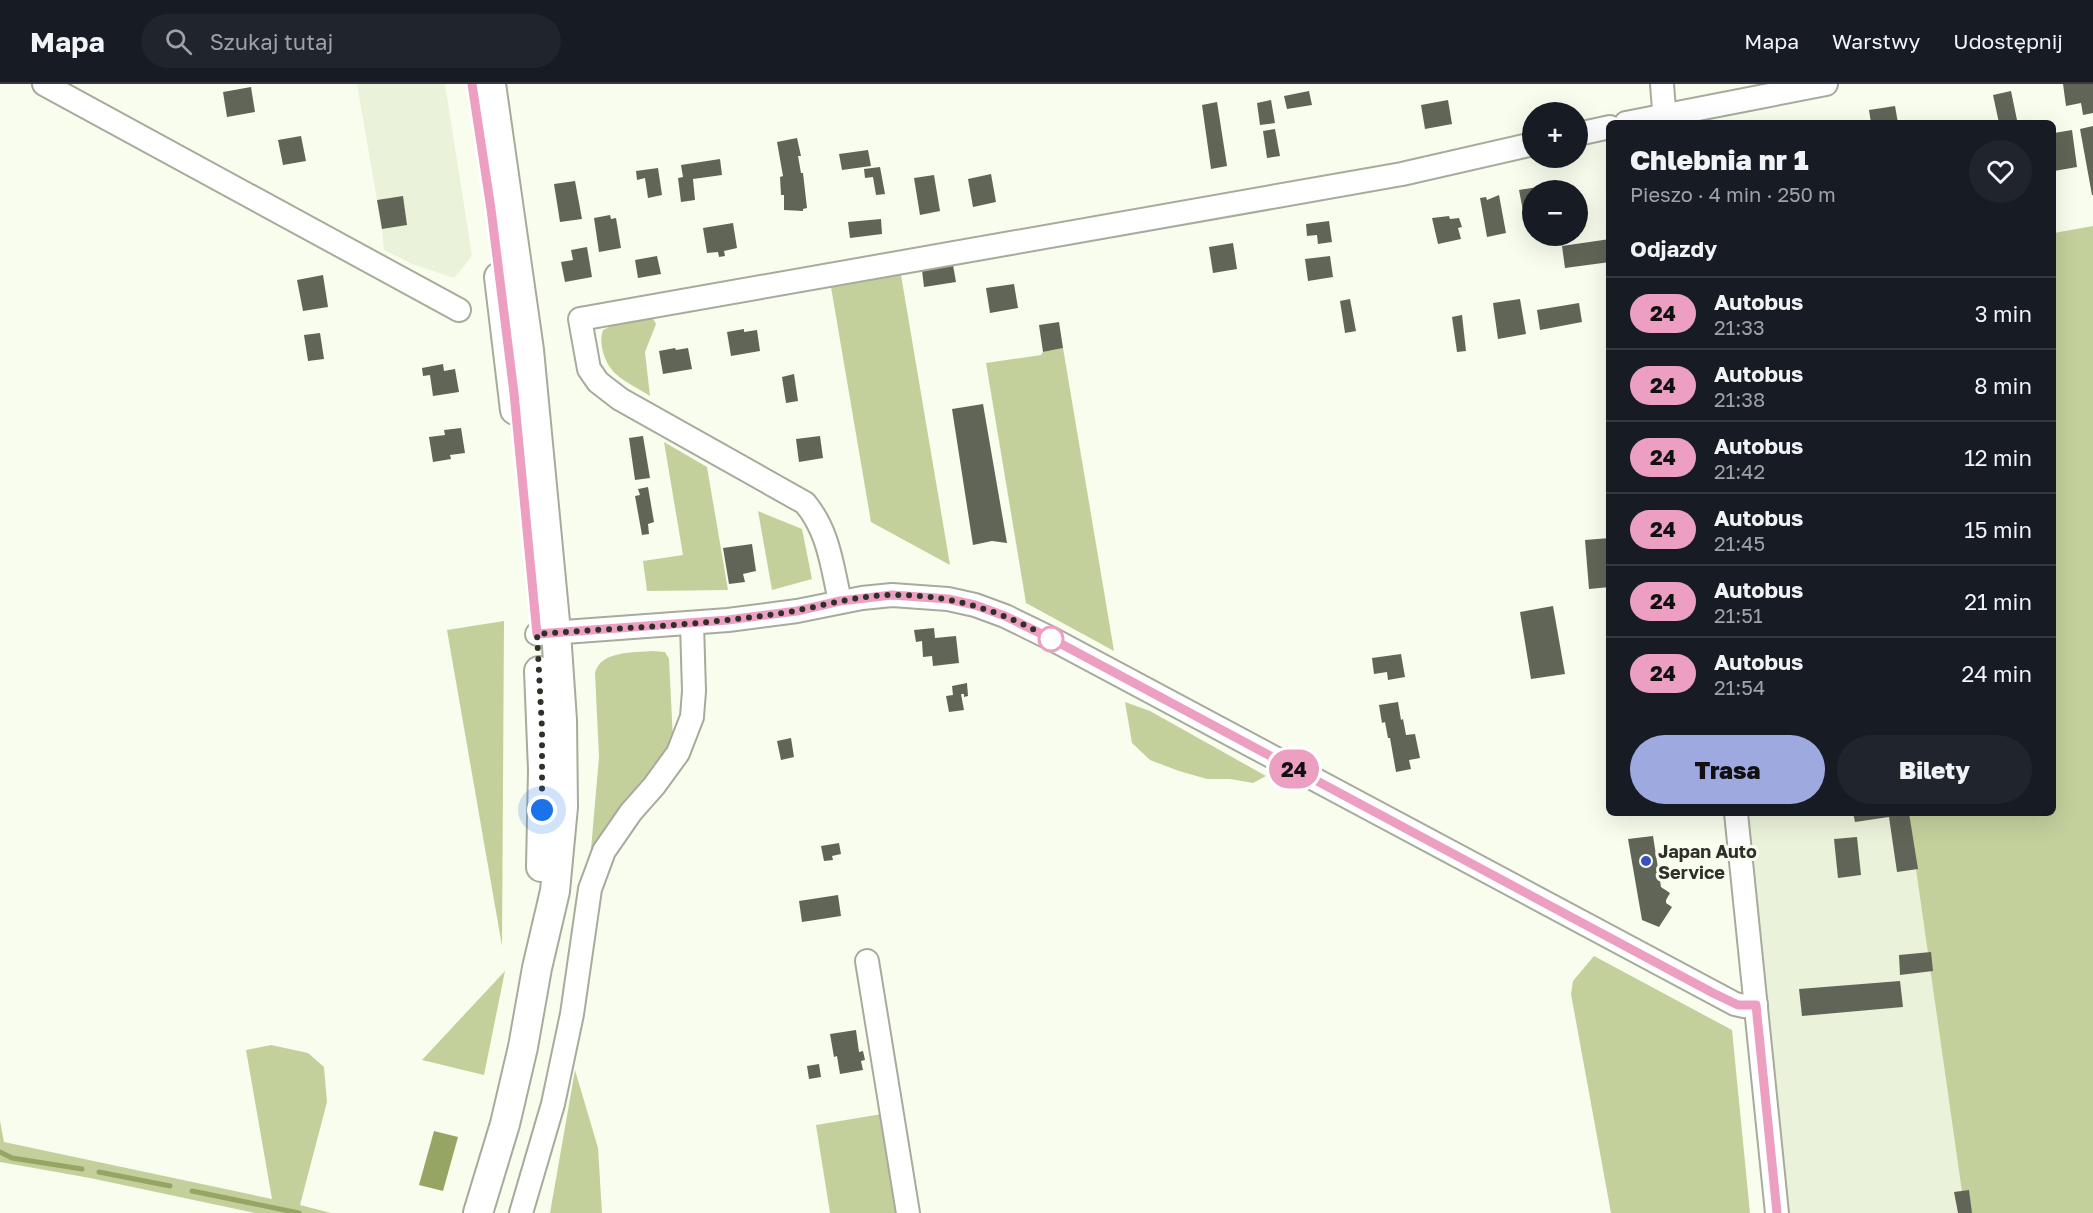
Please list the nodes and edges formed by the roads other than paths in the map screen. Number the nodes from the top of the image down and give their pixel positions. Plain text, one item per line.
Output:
1 (44, 84) edge
2 (472, 84) edge
3 (491, 84) edge
4 (1662, 84) edge
5 (1826, 84) edge
6 (1665, 119) edge
7 (1606, 128) edge
8 (1588, 132) edge
9 (1522, 147) edge
10 (459, 310) dead end
11 (840, 601) junction
12 (692, 624) junction
13 (546, 633) junction
14 (1736, 816) edge
15 (867, 961) dead end
16 (1756, 1005) junction
17 (478, 1213) edge
18 (521, 1213) edge
19 (908, 1213) edge
20 (1777, 1213) edge

1 - 10 street
2 - 13 main road
3 - 13 main road
4 - 6 street
5 - 6 street
7 - 8 street
9 - 11 street
11 - 12 street
11 - 16 street
12 - 13 street
12 - 18 street
13 - 17 main road
14 - 16 street
15 - 19 street
16 - 20 street

